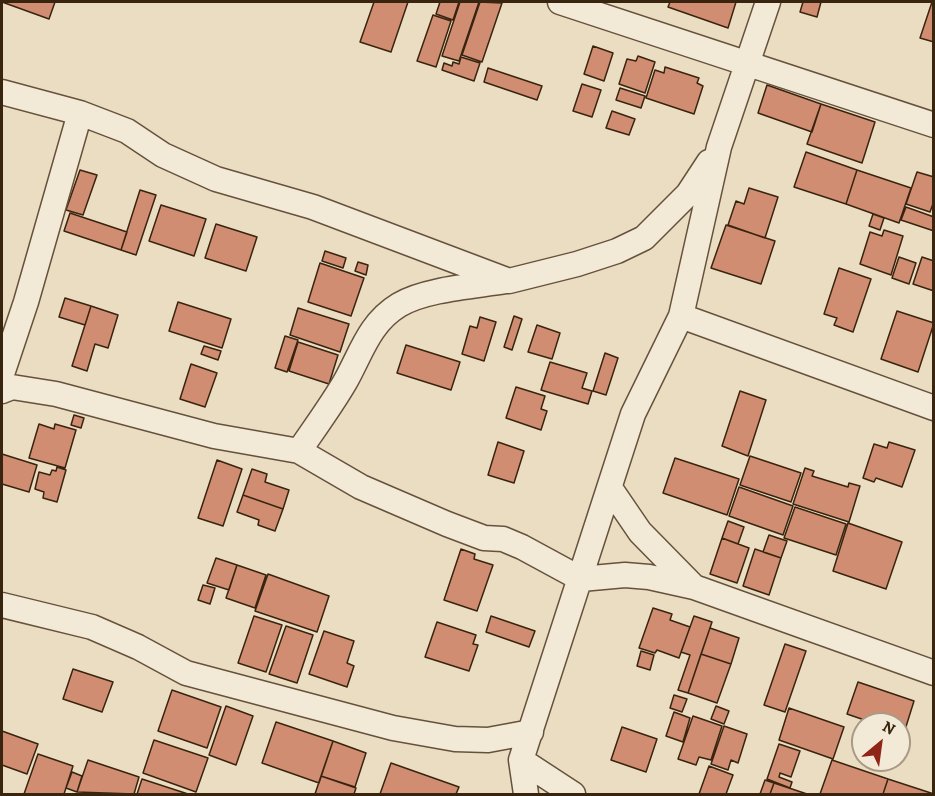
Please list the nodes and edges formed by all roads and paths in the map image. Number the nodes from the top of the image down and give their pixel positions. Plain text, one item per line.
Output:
1 (560, 2) edge
2 (768, 2) edge
3 (747, 64) junction
4 (2, 92) edge
5 (80, 113) junction
6 (933, 125) edge
7 (719, 147) junction
8 (509, 280) junction
9 (681, 316) junction
10 (2, 374) edge
11 (2, 391) edge
12 (933, 408) edge
13 (299, 451) junction
14 (610, 488) junction
15 (581, 579) junction
16 (694, 587) junction
17 (2, 605) edge
18 (933, 674) edge
19 (531, 732) junction
20 (522, 760) junction
21 (526, 795) edge
22 (573, 795) edge

1 - 3 street
2 - 3 street
3 - 6 street
3 - 7 street
4 - 5 street
5 - 8 street
5 - 10 street
7 - 8 street
7 - 9 street
8 - 13 street
9 - 12 street
9 - 14 street
11 - 13 street
13 - 15 street
14 - 15 street
14 - 16 street
15 - 16 street
15 - 19 street
16 - 18 street
17 - 19 street
19 - 20 street
20 - 21 street
20 - 22 street

